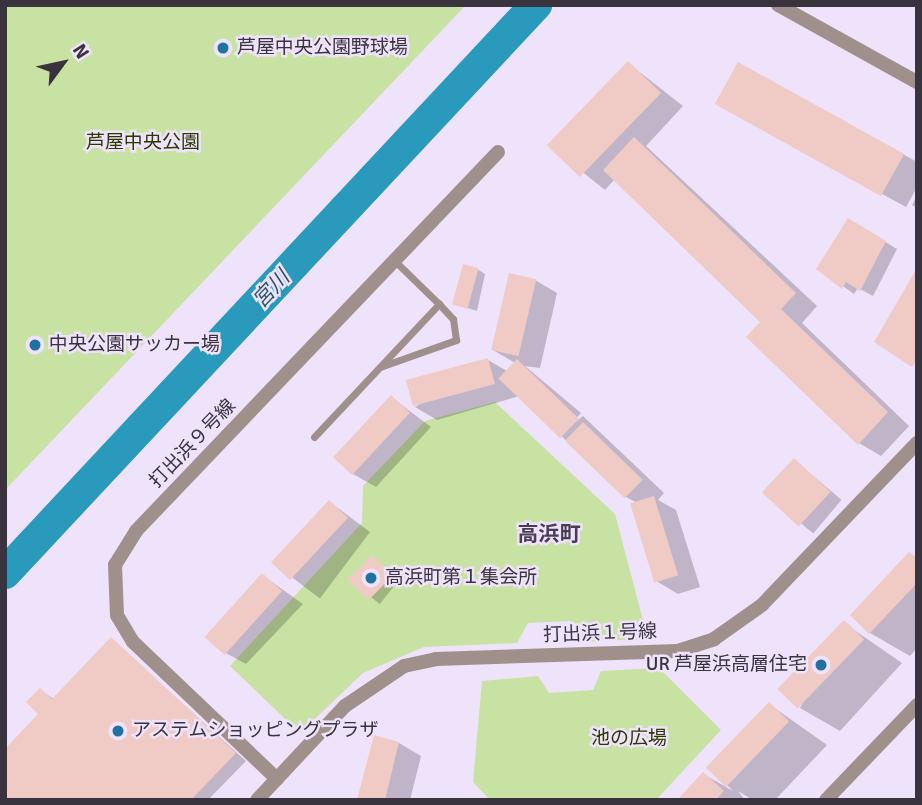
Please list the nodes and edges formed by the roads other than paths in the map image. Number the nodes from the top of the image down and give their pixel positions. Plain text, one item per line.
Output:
1 (778, 5) edge
2 (917, 82) edge
3 (498, 152) dead end
4 (395, 260) junction
5 (439, 304) junction
6 (379, 368) junction
7 (314, 437) dead end
8 (917, 443) edge
9 (917, 705) edge
10 (276, 779) junction
11 (257, 800) edge
12 (826, 800) edge

1 - 2 street
3 - 4 street, 打出浜９号線
4 - 5 lane
4 - 10 street, 打出浜９号線
5 - 6 lane
5 - 6 lane
6 - 7 lane
8 - 10 street, 打出浜１号線
9 - 12 street
10 - 11 street, 打出浜１号線

